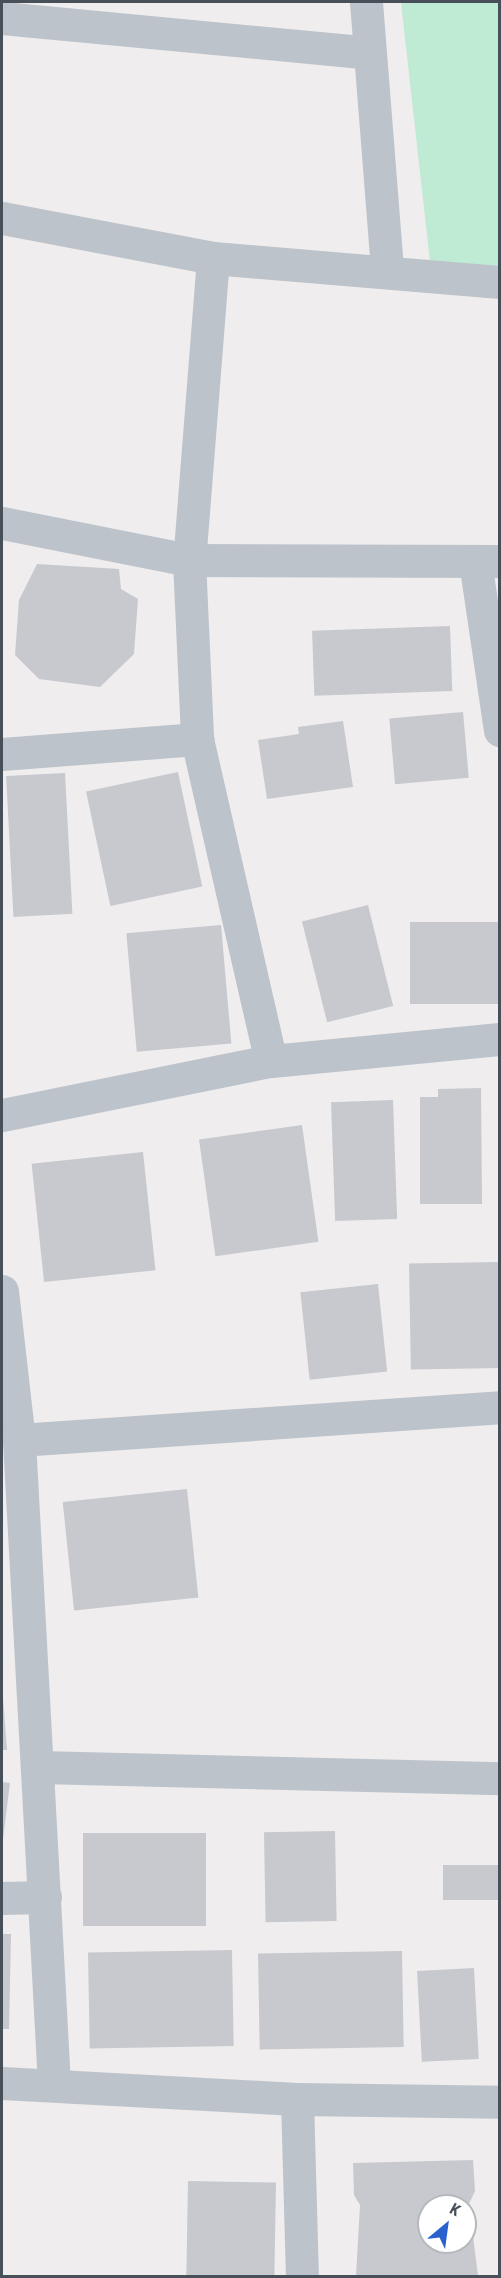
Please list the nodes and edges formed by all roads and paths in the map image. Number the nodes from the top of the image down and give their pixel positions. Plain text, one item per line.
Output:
1 (366, 2) edge
2 (2, 18) edge
3 (369, 53) junction
4 (2, 218) edge
5 (213, 258) junction
6 (387, 270) junction
7 (500, 282) edge
8 (2, 523) edge
9 (189, 560) junction
10 (487, 561) edge
11 (500, 730) edge
12 (197, 739) junction
13 (2, 754) edge
14 (500, 1039) edge
15 (271, 1061) junction
16 (2, 1115) edge
17 (2, 1292) edge
18 (500, 1407) edge
19 (19, 1440) junction
20 (39, 1767) junction
21 (500, 1778) edge
22 (45, 1897) junction
23 (2, 1898) edge
24 (2, 2083) edge
25 (54, 2085) junction
26 (297, 2099) junction
27 (500, 2102) edge
28 (302, 2277) edge

1 - 3 street
2 - 3 street
3 - 6 street
4 - 5 street
5 - 6 street
5 - 9 street
6 - 7 street
8 - 9 street
9 - 10 street
9 - 12 street
10 - 11 street
12 - 13 street
12 - 15 street
14 - 15 street
15 - 16 street
17 - 19 street
18 - 19 street
19 - 20 street
20 - 21 street
20 - 22 street
22 - 23 street
22 - 25 street
24 - 25 street
25 - 26 street
26 - 27 street
26 - 28 street

